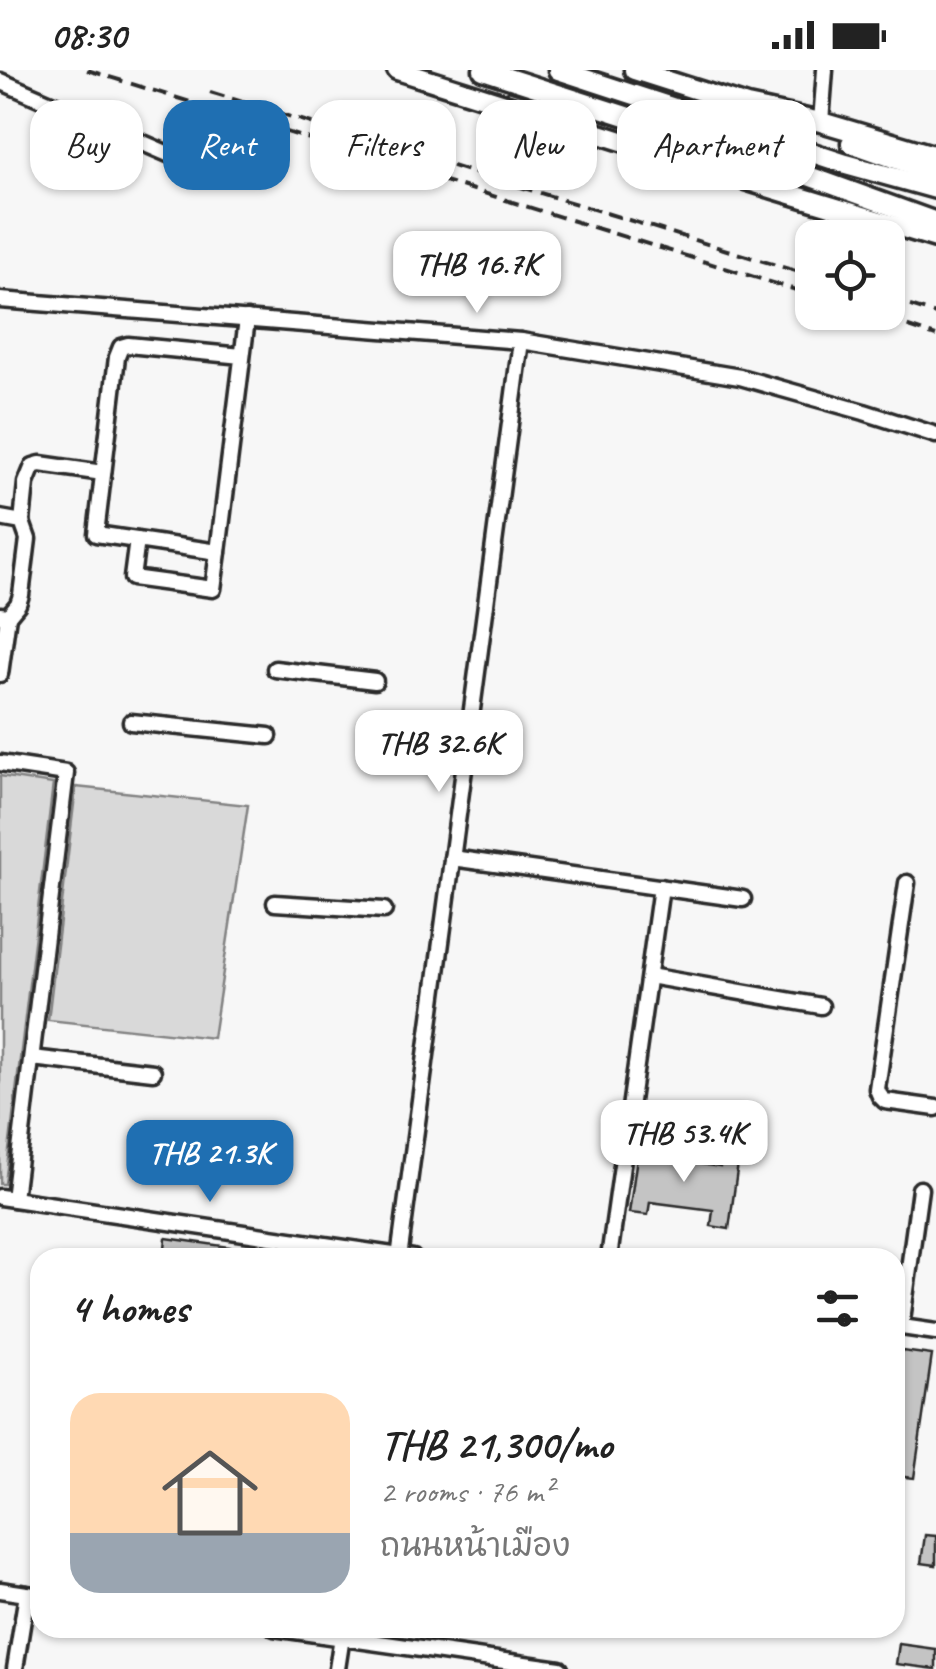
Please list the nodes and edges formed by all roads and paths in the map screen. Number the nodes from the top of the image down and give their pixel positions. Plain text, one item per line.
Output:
1 (396, 70) edge
2 (484, 70) edge
3 (558, 70) edge
4 (634, 70) edge
5 (825, 70) edge
6 (0, 81) edge
7 (728, 100) edge
8 (816, 121) edge
9 (822, 122) junction
10 (816, 130) edge
11 (163, 152) edge
12 (936, 156) edge
13 (936, 173) edge
14 (936, 189) edge
15 (936, 222) edge
16 (936, 238) edge
17 (0, 300) edge
18 (247, 319) junction
19 (521, 341) junction
20 (242, 356) junction
21 (936, 434) edge
22 (103, 472) junction
23 (0, 518) edge
24 (22, 522) junction
25 (137, 540) junction
26 (218, 552) junction
27 (4, 616) edge
28 (275, 670) dead end
29 (0, 674) edge
30 (376, 681) dead end
31 (131, 722) dead end
32 (269, 736) dead end
33 (0, 763) edge
34 (452, 858) junction
35 (907, 883) dead end
36 (662, 888) junction
37 (744, 899) dead end
38 (276, 902) dead end
39 (384, 910) dead end
40 (650, 976) junction
41 (821, 1006) dead end
42 (32, 1058) junction
43 (153, 1072) dead end
44 (936, 1108) edge
45 (920, 1188) dead end
46 (7, 1198) edge
47 (343, 1248) edge
48 (405, 1248) edge
49 (610, 1248) edge
50 (905, 1282) edge
51 (905, 1327) edge
52 (936, 1332) edge
53 (0, 1590) edge
54 (30, 1594) edge
55 (30, 1611) edge
56 (341, 1638) edge
57 (377, 1638) edge
58 (15, 1669) edge
59 (337, 1669) edge
60 (560, 1669) edge

1 - 16 main road
2 - 15 main road
3 - 14 main road
4 - 7 main road
5 - 9 street
6 - 11 street
8 - 9 main road
9 - 12 main road
10 - 13 main road
17 - 18 street
18 - 19 street
18 - 20 street
19 - 21 street
19 - 34 street
20 - 22 street
20 - 26 street
22 - 24 street
22 - 25 street
23 - 24 street
24 - 27 street
25 - 26 street
25 - 26 street
27 - 29 street
28 - 30 street
31 - 32 street
33 - 42 street
34 - 36 street
34 - 48 street
35 - 44 street
36 - 37 street
36 - 40 street
38 - 39 street
40 - 41 street
40 - 49 street
42 - 43 street
42 - 46 street
45 - 50 street
46 - 47 street
51 - 52 street
53 - 54 street
55 - 58 street
56 - 59 street
57 - 60 street

